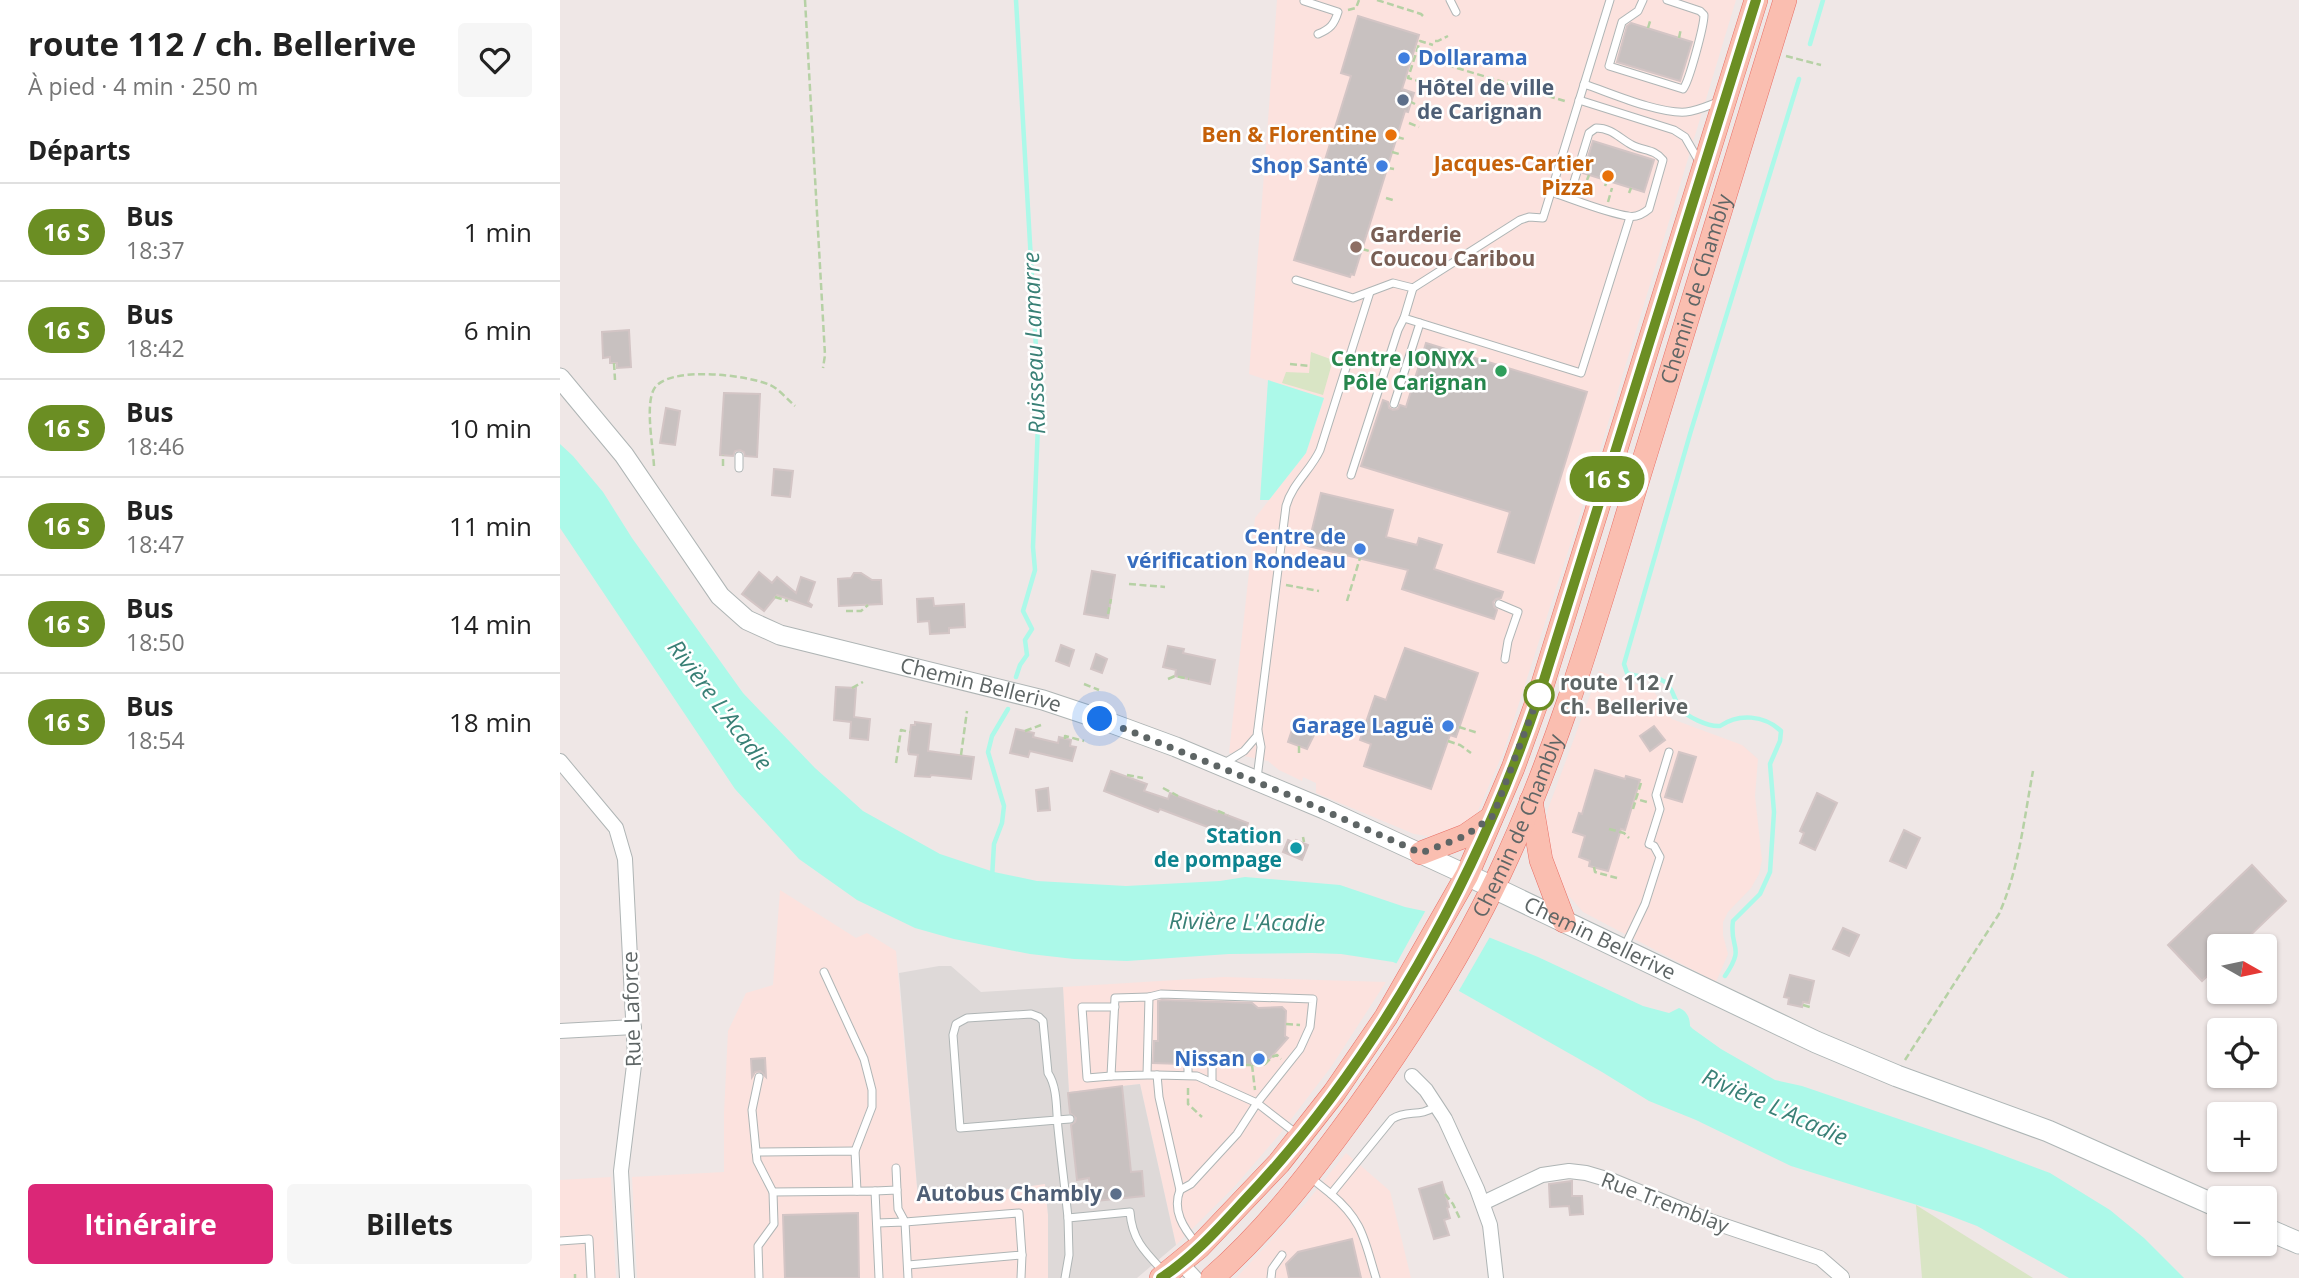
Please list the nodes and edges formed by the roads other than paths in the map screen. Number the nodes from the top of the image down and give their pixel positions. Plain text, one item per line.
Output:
1 (1450, 0) edge
2 (1610, 0) edge
3 (1643, 0) edge
4 (1667, 0) edge
5 (1756, 0) edge
6 (1785, 0) edge
7 (1304, 1) edge
8 (1456, 12) dead end
9 (1318, 34) dead end
10 (1584, 84) junction
11 (1725, 99) junction
12 (1579, 100) junction
13 (1703, 170) junction
14 (1550, 192) junction
15 (1569, 198) junction
16 (1630, 217) junction
17 (1296, 280) dead end
18 (1413, 288) junction
19 (1370, 292) junction
20 (1404, 318) junction
21 (1420, 323) junction
22 (560, 378) edge
23 (1394, 404) dead end
24 (739, 456) dead end
25 (738, 468) dead end
26 (1351, 475) dead end
27 (1499, 604) dead end
28 (1505, 659) dead end
29 (1258, 730) junction
30 (1669, 752) dead end
31 (560, 761) edge
32 (1219, 766) junction
33 (1257, 782) junction
34 (1531, 801) junction
35 (1493, 816) junction
36 (1421, 853) junction
37 (1467, 874) junction
38 (1493, 887) junction
39 (1564, 922) junction
40 (1623, 949) junction
41 (824, 972) dead end
42 (1149, 997) junction
43 (1115, 1007) junction
44 (634, 1027) junction
45 (560, 1031) edge
46 (1188, 1064) dead end
47 (1212, 1064) dead end
48 (1147, 1075) junction
49 (1157, 1075) junction
50 (1188, 1075) junction
51 (1111, 1076) junction
52 (1412, 1076) dead end
53 (759, 1077) dead end
54 (1212, 1083) junction
55 (1257, 1103) junction
56 (1437, 1105) junction
57 (1070, 1119) dead end
58 (1057, 1120) junction
59 (1300, 1137) junction
60 (855, 1151) junction
61 (756, 1152) junction
62 (896, 1168) dead end
63 (1308, 1175) junction
64 (897, 1190) junction
65 (1180, 1190) junction
66 (857, 1191) junction
67 (875, 1191) junction
68 (773, 1192) junction
69 (1331, 1194) junction
70 (1483, 1203) junction
71 (2207, 1203) edge
72 (1068, 1218) junction
73 (905, 1222) junction
74 (877, 1223) junction
75 (2277, 1234) edge
76 (560, 1241) edge
77 (2299, 1243) edge
78 (1199, 1247) junction
79 (1022, 1255) junction
80 (1282, 1255) dead end
81 (908, 1265) junction
82 (1176, 1273) edge
83 (1842, 1277) edge
84 (592, 1278) edge
85 (627, 1278) edge
86 (759, 1278) edge
87 (879, 1278) edge
88 (908, 1278) edge
89 (1021, 1278) edge
90 (1065, 1278) edge
91 (1212, 1278) edge
92 (1271, 1278) edge
93 (1376, 1278) edge
94 (1496, 1278) edge

1 - 8 lane
2 - 10 lane
3 - 4 lane
5 - 11 main road, Chemin de Chambly
6 - 34 main road, Chemin de Chambly
7 - 9 lane
10 - 11 lane
10 - 12 lane
11 - 13 main road, Chemin de Chambly
12 - 13 lane
12 - 14 lane
13 - 35 main road, Chemin de Chambly
14 - 15 lane
14 - 18 lane
15 - 16 lane
15 - 16 lane
16 - 21 lane
17 - 19 lane
18 - 19 lane
18 - 20 lane
19 - 29 lane
20 - 21 lane
20 - 26 lane
21 - 23 lane
22 - 32 street, Chemin Bellerive
24 - 25 lane
27 - 28 lane
29 - 32 lane
29 - 33 lane
30 - 40 lane
31 - 44 street, Rue Laforce
32 - 33 street, Chemin Bellerive
33 - 36 street, Chemin Bellerive
34 - 38 main road, Chemin de Chambly
34 - 39 main road
35 - 36 main road
35 - 37 main road, Chemin de Chambly
36 - 37 street, Chemin Bellerive
37 - 38 main road, Chemin Bellerive
37 - 59 main road, Chemin de Chambly
38 - 39 main road, Chemin Bellerive
38 - 63 main road, Chemin de Chambly
39 - 40 main road, Chemin Bellerive
40 - 71 main road, Chemin Bellerive
41 - 60 lane
42 - 43 lane
42 - 48 lane
42 - 55 lane
43 - 51 lane
43 - 51 lane
44 - 45 street
44 - 85 street, Rue Laforce
46 - 50 lane
47 - 54 lane
48 - 49 lane
48 - 51 lane
49 - 50 lane
49 - 65 lane
50 - 54 lane
52 - 56 street
53 - 61 lane
54 - 55 lane
55 - 59 lane
55 - 65 lane
56 - 69 lane
56 - 70 street
57 - 58 lane
58 - 58 lane
58 - 72 lane
59 - 78 main road, Chemin de Chambly
60 - 61 lane
60 - 66 lane
61 - 68 lane
62 - 64 lane
63 - 69 lane
63 - 91 main road, Chemin de Chambly
64 - 67 lane
64 - 73 lane
65 - 78 lane
66 - 67 lane
66 - 68 lane
67 - 74 lane
68 - 86 lane
69 - 93 lane
70 - 83 street, Rue Tremblay
70 - 94 street
72 - 82 lane
72 - 90 lane
73 - 74 lane
73 - 79 lane
73 - 81 lane
74 - 87 lane
75 - 77 main road
76 - 84 lane
78 - 82 main road, Chemin de Chambly
79 - 81 lane
79 - 89 lane
80 - 92 lane
81 - 88 lane

